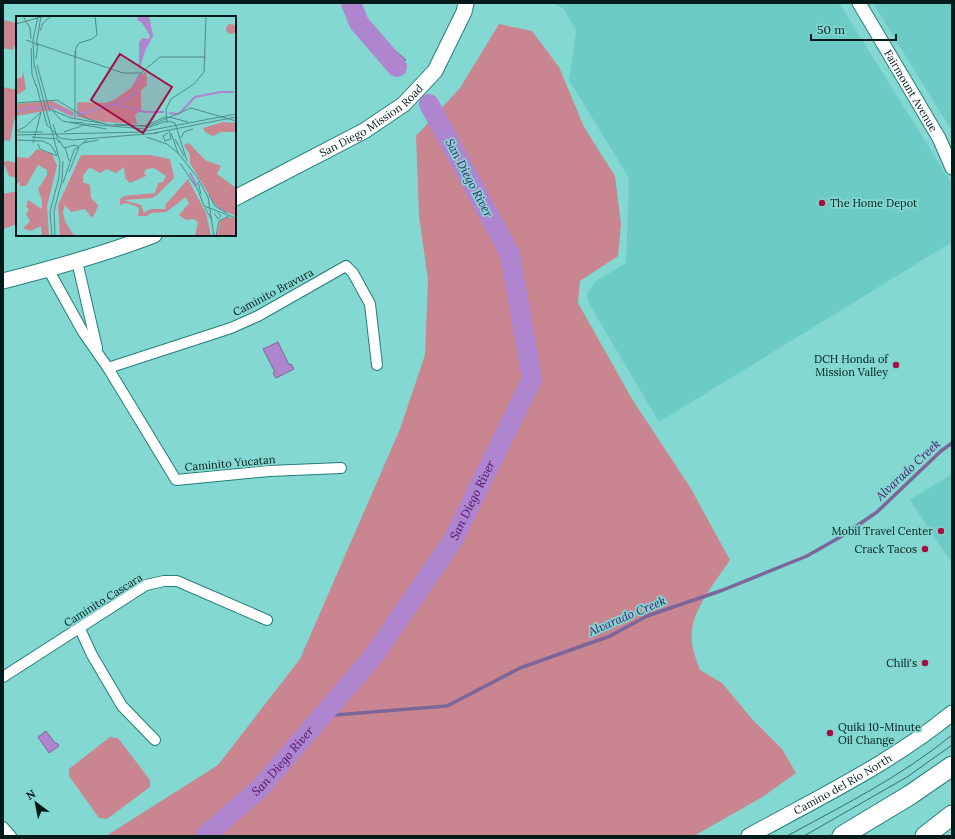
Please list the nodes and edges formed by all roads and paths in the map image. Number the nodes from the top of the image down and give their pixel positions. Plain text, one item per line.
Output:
1 (466, 3) edge
2 (859, 3) edge
3 (939, 138) junction
4 (952, 155) edge
5 (952, 168) edge
6 (236, 197) edge
7 (152, 236) edge
8 (77, 261) junction
9 (48, 270) junction
10 (3, 281) edge
11 (98, 352) junction
12 (377, 365) dead end
13 (108, 368) junction
14 (341, 468) dead end
15 (267, 620) dead end
16 (80, 629) junction
17 (3, 677) edge
18 (952, 712) edge
19 (155, 740) dead end
20 (952, 766) edge
21 (952, 815) edge
22 (3, 827) edge
23 (11, 836) edge
24 (749, 836) edge
25 (842, 836) edge
26 (925, 836) edge

1 - 6 main road, San Diego Mission Road
2 - 3 street, Fairmount Avenue
3 - 4 street, Fairmount Avenue
3 - 5 street, Fairmount Avenue
7 - 8 main road
8 - 9 main road
8 - 11 street, Caminito Yucatan
9 - 10 main road
9 - 11 street, Caminito Yucatan
11 - 13 street, Caminito Yucatan
12 - 13 street, Caminito Bravura
13 - 14 street, Caminito Yucatan
15 - 16 street, Caminito Cascara
16 - 17 street, Caminito Cascara
16 - 19 street
18 - 24 main road, Camino del Rio North
20 - 25 highway
21 - 26 highway
22 - 23 street

